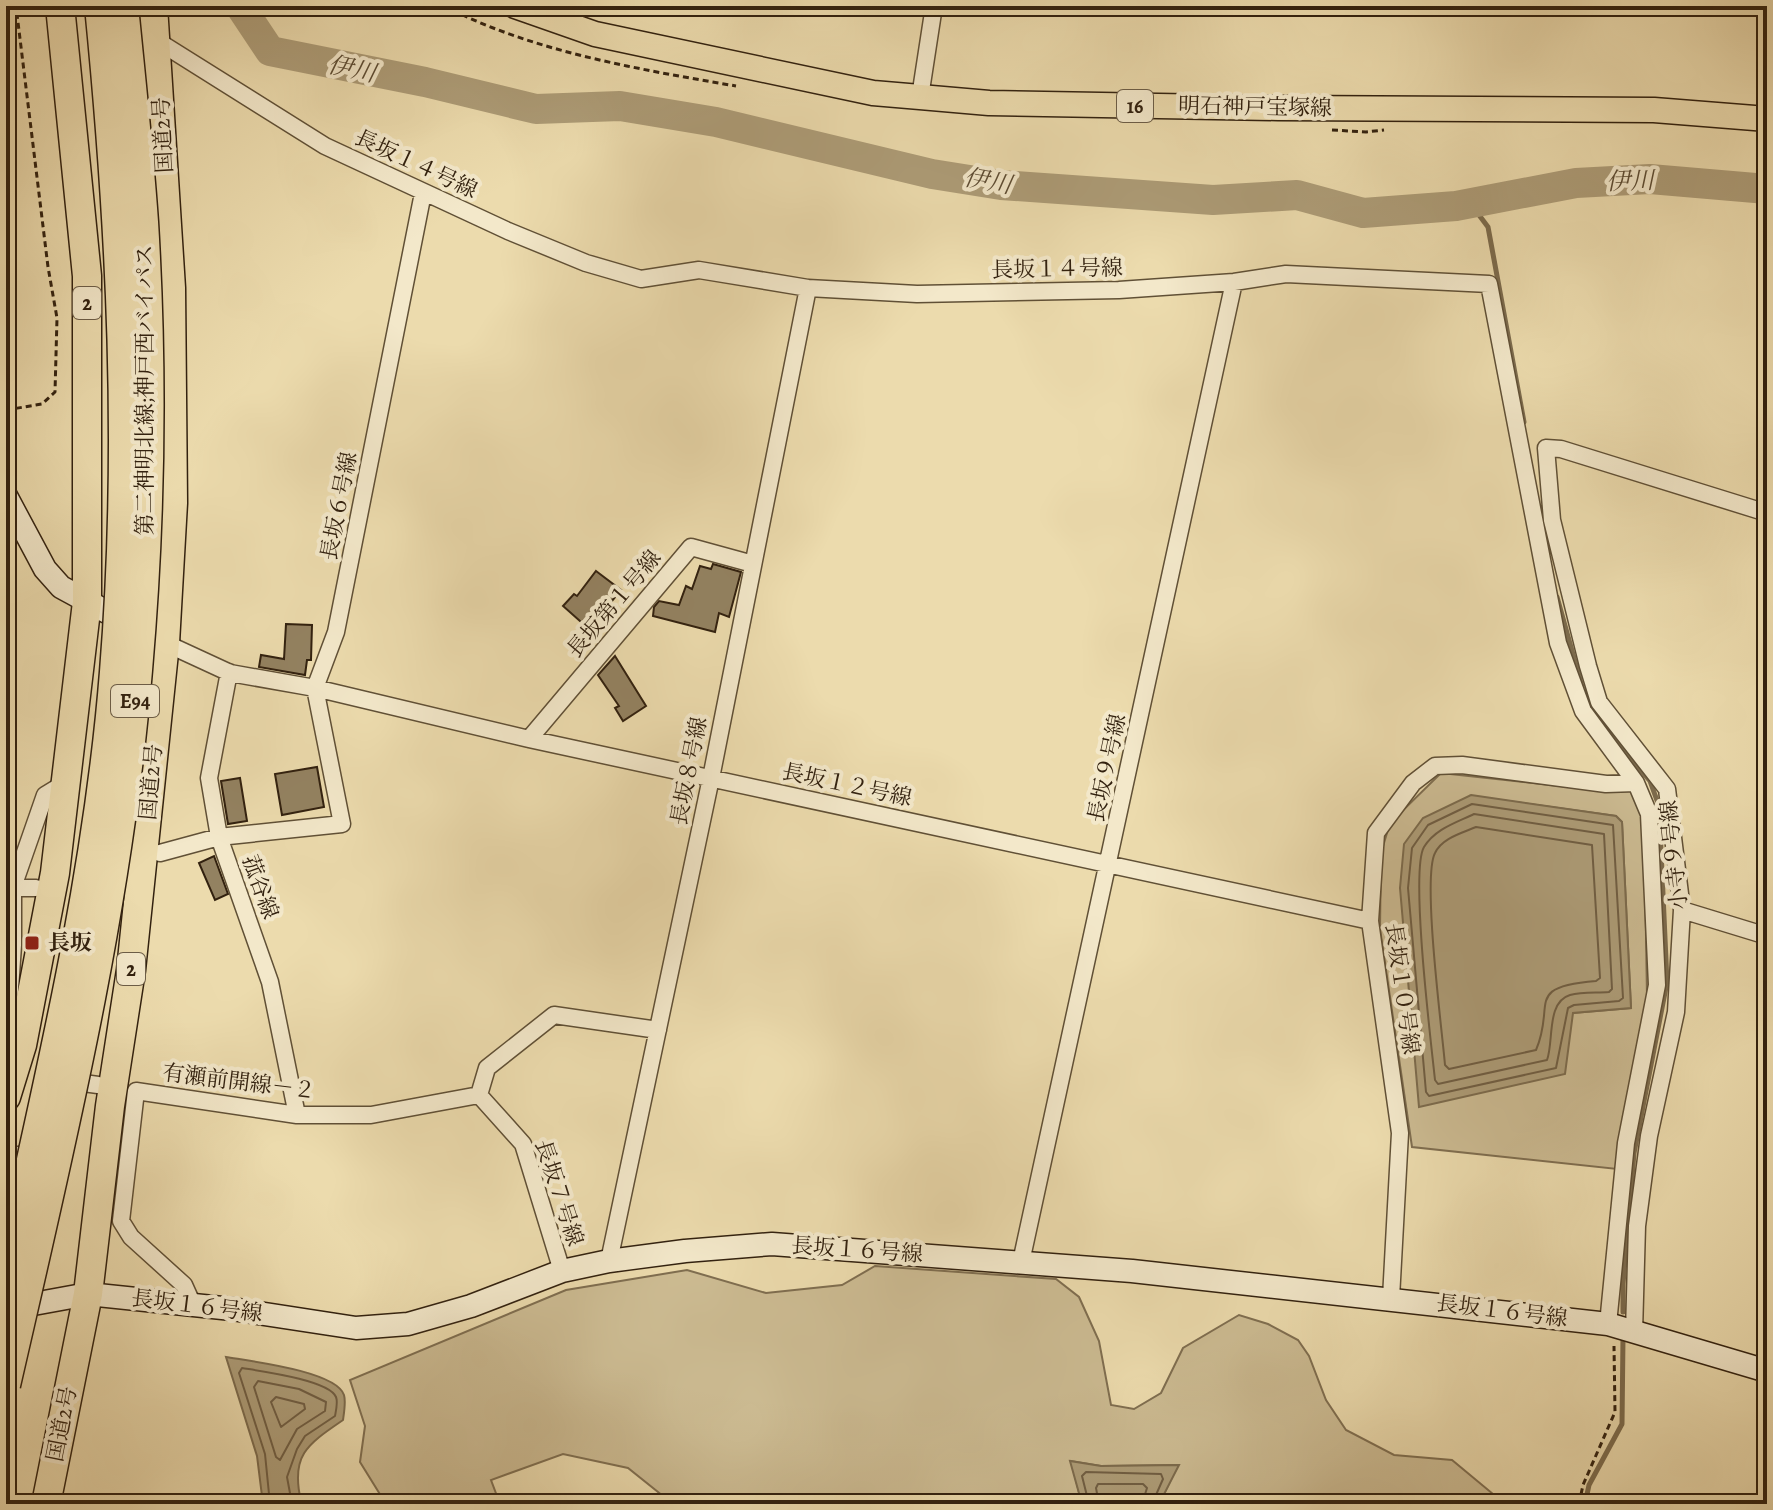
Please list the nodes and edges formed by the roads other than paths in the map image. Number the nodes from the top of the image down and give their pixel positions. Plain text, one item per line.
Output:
1 (60, 6) edge
2 (99, 6) edge
3 (124, 6) edge
4 (515, 6) edge
5 (934, 6) edge
6 (155, 22) edge
7 (920, 97) junction
8 (1767, 119) edge
9 (423, 193) junction
10 (1234, 282) junction
11 (808, 288) junction
12 (1532, 448) junction
13 (7, 501) edge
14 (1767, 513) edge
15 (753, 564) junction
16 (87, 602) junction
17 (165, 643) junction
18 (229, 672) junction
19 (315, 688) junction
20 (529, 739) junction
21 (711, 778) junction
22 (68, 781) junction
23 (1636, 783) junction
24 (219, 837) junction
25 (160, 853) dead end
26 (132, 859) dead end
27 (1108, 865) junction
28 (95, 877) junction
29 (9, 887) edge
30 (36, 888) dead end
31 (68, 890) dead end
32 (1682, 910) junction
33 (1370, 921) junction
34 (1767, 936) edge
35 (658, 1030) junction
36 (1660, 1036) junction
37 (22, 1045) junction
38 (60, 1079) junction
39 (98, 1085) dead end
40 (479, 1095) junction
41 (6, 1097) edge
42 (297, 1115) junction
43 (9, 1156) dead end
44 (609, 1261) junction
45 (1021, 1262) junction
46 (562, 1271) junction
47 (6, 1272) edge
48 (88, 1294) junction
49 (1391, 1298) junction
50 (193, 1305) junction
51 (6, 1309) edge
52 (1619, 1327) junction
53 (1767, 1371) edge
54 (6, 1385) edge
55 (46, 1504) edge

1 - 16 highway, 2
2 - 47 highway, 第二神明北線;神戸西バイパス / E94, bridge
3 - 54 highway, 第二神明北線;神戸西バイパス / E94, bridge
4 - 7 main road, 明石神戸宝塚線 / 16
5 - 7 street
6 - 9 street, 長坂１４号線
6 - 17 highway, 国道2号 / 2
7 - 8 main road, 明石神戸宝塚線 / 16
9 - 11 street, 長坂１４号線
9 - 19 street, 長坂６号線
10 - 11 street, 長坂１４号線
10 - 12 street, 長坂１４号線
10 - 27 street, 長坂９号線
11 - 15 street, 長坂８号線
12 - 14 street
12 - 23 street, 長坂１４号線
12 - 32 street, 小寺９号線
13 - 16 street
15 - 20 street, 長坂第１号線
15 - 21 street, 長坂８号線
16 - 17 street
16 - 22 highway, 2
17 - 18 street, 長坂１２号線
17 - 48 highway, 国道2号 / 2
18 - 19 street, 長坂１２号線
18 - 24 street, 菰谷線
19 - 20 street, 長坂１２号線
19 - 24 street
20 - 21 street, 長坂１２号線
21 - 27 street, 長坂１２号線
21 - 35 street, 長坂８号線
22 - 29 street
22 - 37 highway, 2
23 - 33 street, 長坂１０号線
23 - 36 street, 長坂１４号線
24 - 25 street
24 - 42 street, 菰谷線
26 - 28 street
27 - 33 street, 長坂１２号線
27 - 45 street, 長坂９号線
28 - 31 street
28 - 38 street
29 - 30 street
29 - 37 street
32 - 34 street
32 - 36 street, 小寺９号線
33 - 49 street, 長坂１０号線
35 - 40 street
35 - 44 street, 長坂８号線
36 - 52 street, 小寺９号線
36 - 52 street
37 - 41 highway, 2
38 - 39 street
38 - 43 street
40 - 42 street, 有瀬前開線－２
40 - 46 street, 長坂７号線
42 - 50 street, 有瀬前開線－２
44 - 45 street, 長坂１６号線
44 - 46 street, 長坂１６号線
45 - 49 street, 長坂１６号線
46 - 50 street, 長坂１６号線
48 - 50 street, 長坂１６号線
48 - 51 street, 長坂１６号線
48 - 55 highway, 国道2号 / 2
49 - 52 street, 長坂１６号線
52 - 53 street

